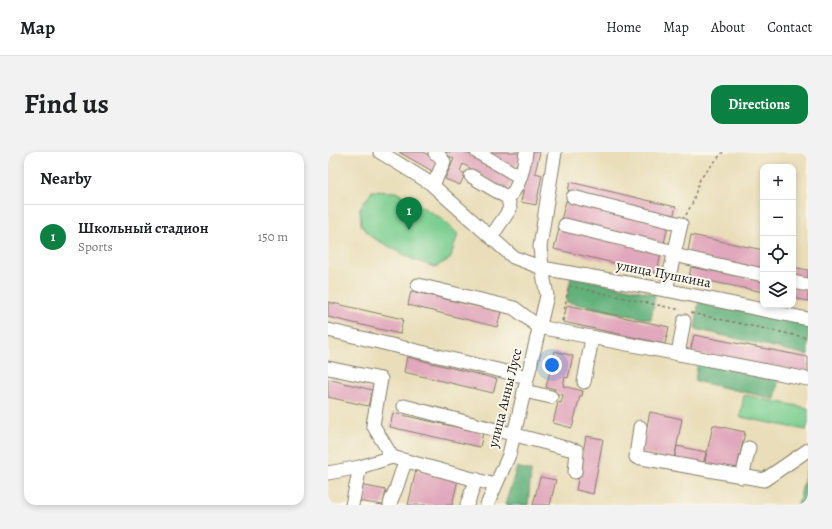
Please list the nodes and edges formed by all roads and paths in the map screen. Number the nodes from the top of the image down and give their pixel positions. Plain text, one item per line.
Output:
1 (380, 152) edge
2 (477, 152) edge
3 (526, 152) edge
4 (555, 152) edge
5 (723, 152) edge
6 (435, 153) edge
7 (471, 176) dead end
8 (520, 177) junction
9 (433, 185) junction
10 (573, 197) dead end
11 (508, 198) junction
12 (681, 224) junction
13 (565, 226) dead end
14 (491, 237) junction
15 (674, 254) junction
16 (542, 268) junction
17 (760, 274) edge
18 (796, 283) edge
19 (418, 285) dead end
20 (808, 285) edge
21 (666, 290) junction
22 (808, 318) edge
23 (684, 322) dead end
24 (539, 327) junction
25 (328, 330) edge
26 (560, 331) junction
27 (592, 338) junction
28 (808, 338) edge
29 (678, 354) junction
30 (328, 368) edge
31 (527, 377) junction
32 (808, 379) edge
33 (584, 382) dead end
34 (524, 391) junction
35 (551, 397) dead end
36 (404, 406) dead end
37 (640, 427) dead end
38 (513, 434) junction
39 (748, 448) dead end
40 (808, 450) edge
41 (392, 457) junction
42 (406, 461) junction
43 (360, 467) junction
44 (328, 472) edge
45 (575, 472) dead end
46 (742, 477) junction
47 (476, 480) junction
48 (495, 485) junction
49 (352, 505) edge
50 (390, 505) edge
51 (467, 505) edge
52 (486, 505) edge

1 - 9 street, улица Пушкина
2 - 8 street
3 - 8 street
4 - 16 street
5 - 12 path
6 - 9 street
7 - 11 street
8 - 11 street
9 - 14 street, улица Пушкина
10 - 12 street
11 - 14 street
12 - 15 street
13 - 15 street
14 - 16 street, улица Пушкина
15 - 17 street
15 - 21 street
16 - 21 street, улица Пушкина
16 - 24 street, улица Анны Лусс
18 - 20 street
19 - 24 street
21 - 22 street, улица Пушкина
23 - 29 street
24 - 26 street
24 - 31 street, улица Анны Лусс
25 - 31 street
26 - 27 street
26 - 28 path
27 - 29 street
27 - 33 street
29 - 32 street
30 - 41 street
31 - 34 street, улица Анны Лусс
34 - 35 street
34 - 38 street, улица Анны Лусс
36 - 38 street
37 - 46 street
38 - 45 street
38 - 48 street, улица Анны Лусс
39 - 46 street
40 - 46 street
41 - 42 street
41 - 43 street
42 - 47 street
42 - 50 street
43 - 44 street
43 - 49 street
47 - 48 street
47 - 51 street
48 - 52 street, улица Анны Лусс

